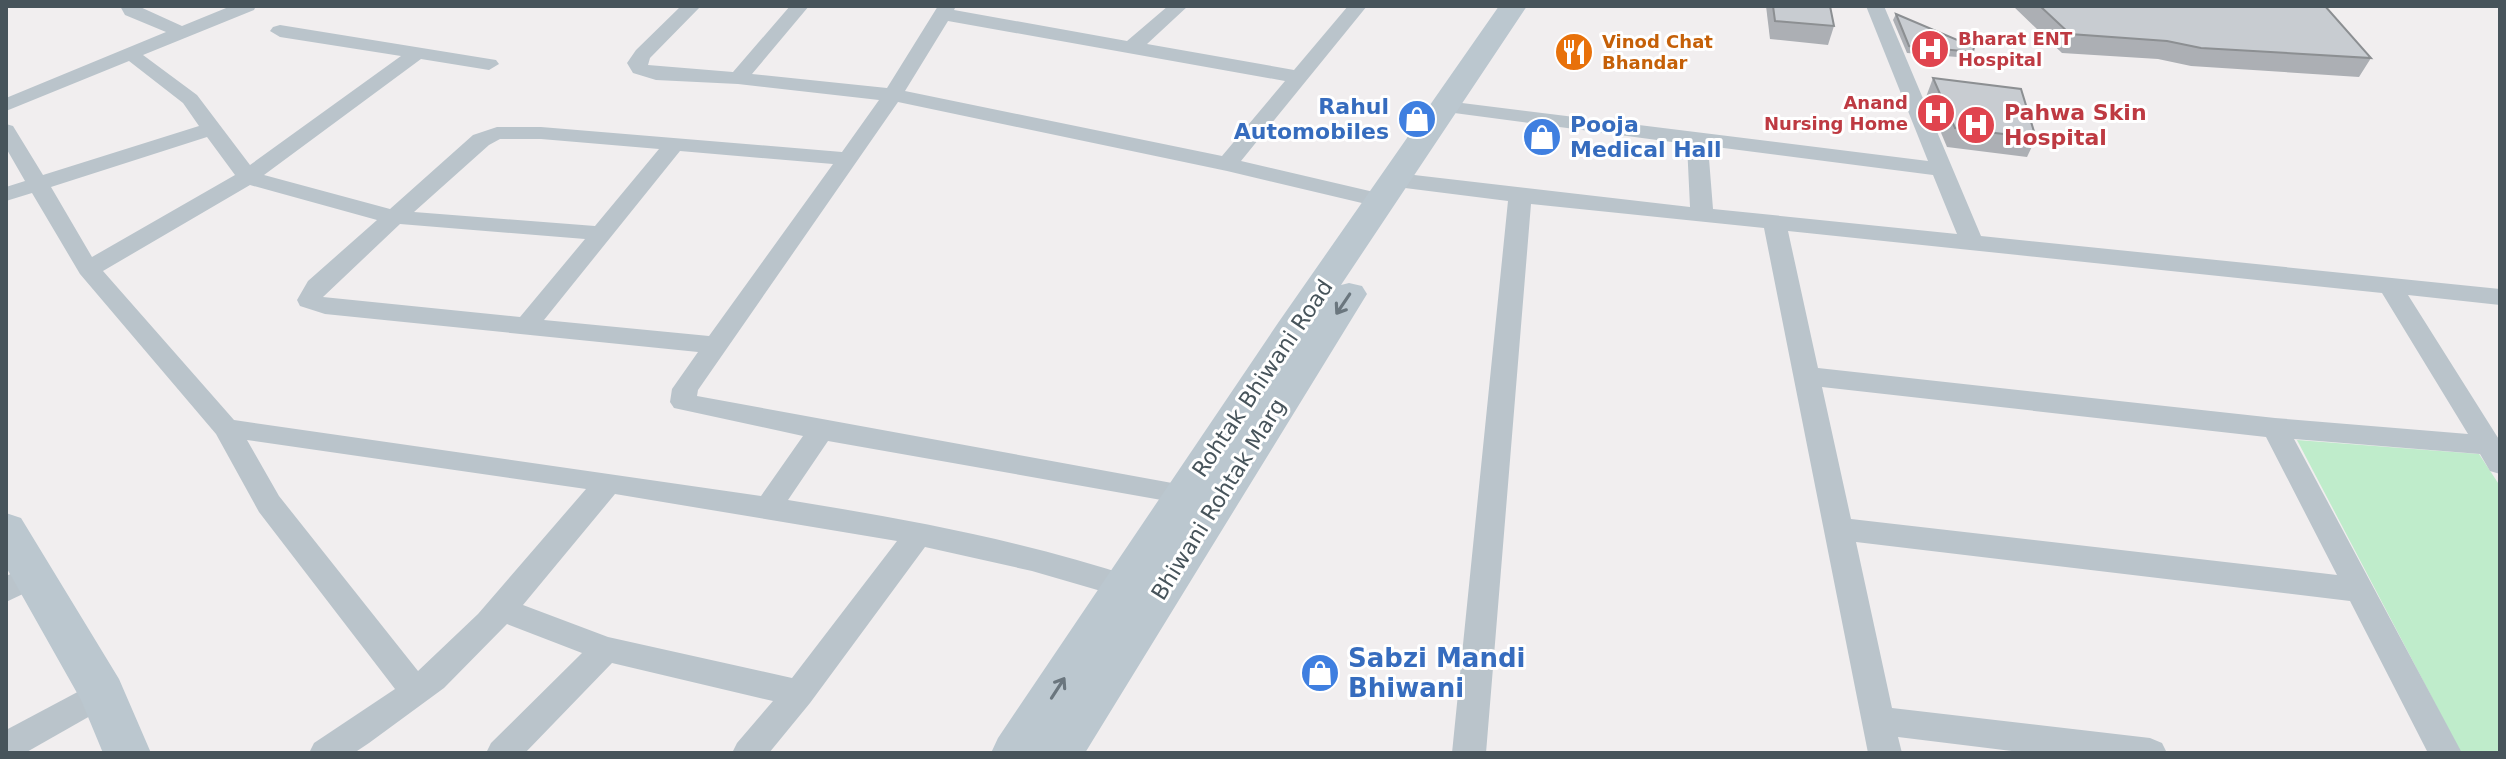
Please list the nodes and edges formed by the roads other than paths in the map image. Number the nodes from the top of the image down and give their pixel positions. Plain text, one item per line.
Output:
1 (129, 6) edge
2 (247, 6) edge
3 (692, 6) edge
4 (800, 6) edge
5 (1179, 6) edge
6 (1358, 6) edge
7 (1513, 6) edge
8 (1541, 6) edge
9 (1875, 6) edge
10 (945, 10) edge
11 (280, 31) dead end
12 (180, 34) junction
13 (1131, 48) junction
14 (416, 54) junction
15 (138, 60) dead end
16 (489, 64) dead end
17 (1298, 77) junction
18 (738, 78) junction
19 (893, 95) junction
20 (6, 105) edge
21 (1459, 108) junction
22 (210, 129) junction
23 (6, 130) edge
24 (1697, 138) junction
25 (673, 146) junction
26 (846, 159) junction
27 (1227, 164) junction
28 (1940, 169) junction
29 (248, 177) junction
30 (40, 183) junction
31 (1401, 188) junction
32 (6, 194) edge
33 (1520, 196) junction
34 (1702, 215) junction
35 (393, 217) junction
36 (1774, 220) junction
37 (599, 233) junction
38 (1972, 242) junction
39 (88, 269) junction
40 (2390, 285) junction
41 (2500, 297) edge
42 (525, 327) junction
43 (717, 345) junction
44 (1806, 376) junction
45 (226, 428) junction
46 (2275, 428) junction
47 (821, 430) junction
48 (2494, 455) edge
49 (609, 482) junction
50 (1184, 494) junction
51 (768, 508) junction
52 (6, 529) edge
53 (1839, 529) junction
54 (920, 532) junction
55 (20, 583) edge
56 (1125, 586) junction
57 (2361, 590) junction
58 (500, 609) junction
59 (606, 649) junction
60 (416, 692) junction
61 (102, 693) junction
62 (799, 693) junction
63 (1882, 737) edge
64 (6, 747) edge
65 (127, 753) edge
66 (326, 753) edge
67 (503, 753) edge
68 (749, 753) edge
69 (1015, 753) edge
70 (1058, 753) edge
71 (1469, 753) edge
72 (2150, 753) edge
73 (2445, 753) edge

1 - 12 street
2 - 12 street
3 - 18 street
4 - 18 street
5 - 13 street
6 - 17 street
7 - 21 main road, Rohtak Bhiwani Road
8 - 21 main road
9 - 28 street
10 - 13 street
10 - 19 street
11 - 14 street
12 - 20 street
13 - 17 street
14 - 16 street
14 - 29 street
15 - 22 street
17 - 27 street
18 - 19 street
19 - 26 street
19 - 27 street
21 - 24 street
21 - 31 main road, Rohtak Bhiwani Road
22 - 29 street
22 - 30 street
23 - 30 street
24 - 28 street
24 - 34 street
25 - 26 street
25 - 35 street
25 - 37 street
26 - 43 street
27 - 31 street
28 - 38 street
29 - 35 street
29 - 39 street
30 - 32 street
30 - 39 street
31 - 33 street
31 - 50 main road, Rohtak Bhiwani Road
31 -> 70 main road, Bhiwani Rohtak Marg
33 - 34 street
33 - 71 street
34 - 36 street
35 - 37 street
35 - 42 street
36 - 38 street
36 - 44 street
37 - 42 street
38 - 40 street
39 - 45 street
40 - 41 street
40 - 48 street
42 - 43 street
43 - 47 street
44 - 46 street
44 - 53 street
45 - 49 street
45 - 60 street
46 - 48 street
46 - 57 street
47 - 50 street
47 - 51 street
49 - 51 street
49 - 58 street
50 - 56 main road, Rohtak Bhiwani Road
51 - 54 street
52 - 55 main road
53 - 57 street
53 - 63 street
54 - 56 street
54 - 62 street
55 - 61 main road
69 -> 56 main road, Rohtak Bhiwani Road
57 - 73 street
58 - 59 street
58 - 60 street
59 - 62 street
59 - 67 street
60 - 66 street
61 - 64 street
61 - 65 main road
62 - 68 street
63 - 72 street

